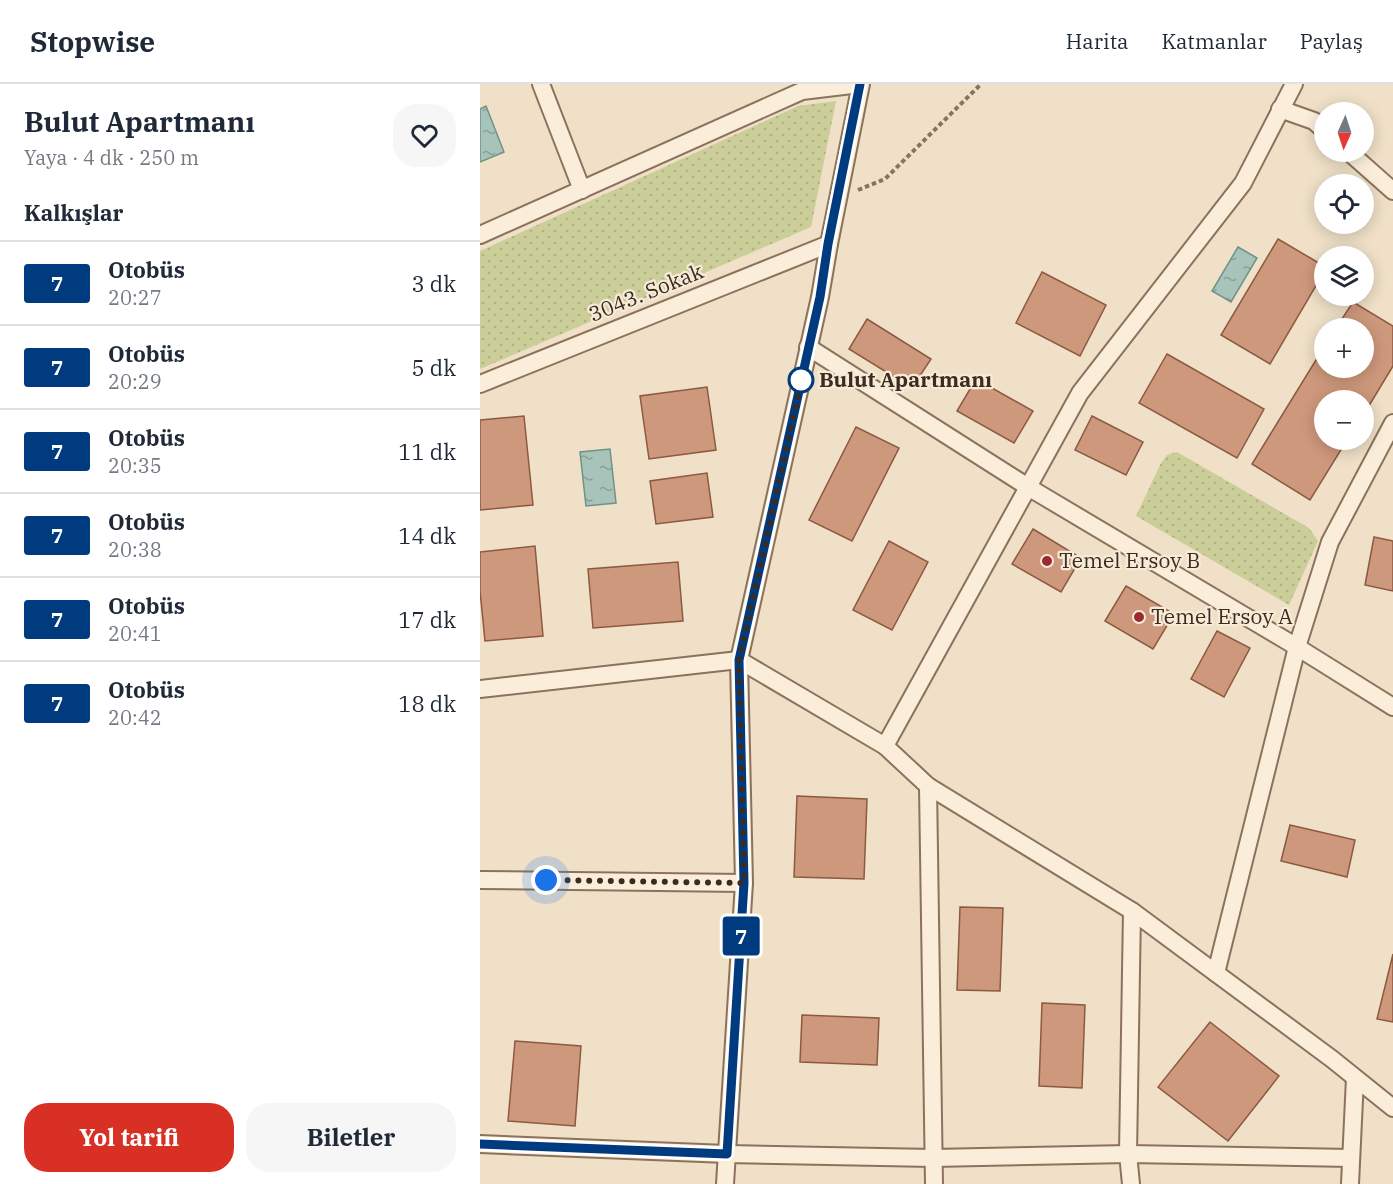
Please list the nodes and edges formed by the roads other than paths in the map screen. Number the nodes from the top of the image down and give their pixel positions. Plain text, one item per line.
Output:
1 (541, 84) edge
2 (860, 84) edge
3 (1294, 84) edge
4 (800, 88) edge
5 (1280, 109) junction
6 (1314, 121) edge
7 (1360, 162) edge
8 (582, 190) junction
9 (1393, 191) edge
10 (480, 235) edge
11 (828, 244) junction
12 (808, 347) junction
13 (480, 384) edge
14 (1393, 423) edge
15 (1028, 487) junction
16 (1297, 646) junction
17 (739, 660) junction
18 (480, 689) edge
19 (1393, 707) edge
20 (885, 746) junction
21 (928, 786) junction
22 (480, 880) edge
23 (744, 883) junction
24 (1132, 911) junction
25 (1216, 973) junction
26 (1355, 1078) junction
27 (1393, 1108) edge
28 (480, 1144) edge
29 (727, 1154) junction
30 (1128, 1154) junction
31 (933, 1158) junction
32 (1351, 1158) junction
33 (725, 1184) edge
34 (934, 1184) edge
35 (1131, 1184) edge
36 (1350, 1184) edge

1 - 8 street
2 - 4 street
2 - 11 street
3 - 5 street
4 - 8 street
5 - 6 street
5 - 15 street
7 - 9 street
8 - 10 street
11 - 12 street
11 - 13 street, 3043. Sokak
12 - 15 street
12 - 17 street
14 - 16 street
15 - 16 street
15 - 20 street
16 - 19 street
16 - 25 street
17 - 18 street
17 - 20 street
17 - 23 street
20 - 21 street
21 - 24 street
21 - 31 street
22 - 23 street
23 - 29 street
24 - 25 street
24 - 30 street
25 - 26 street
26 - 27 street
26 - 32 street
28 - 29 street
29 - 31 street
29 - 33 street
30 - 31 street
30 - 32 street
30 - 35 street
31 - 34 street
32 - 36 street

